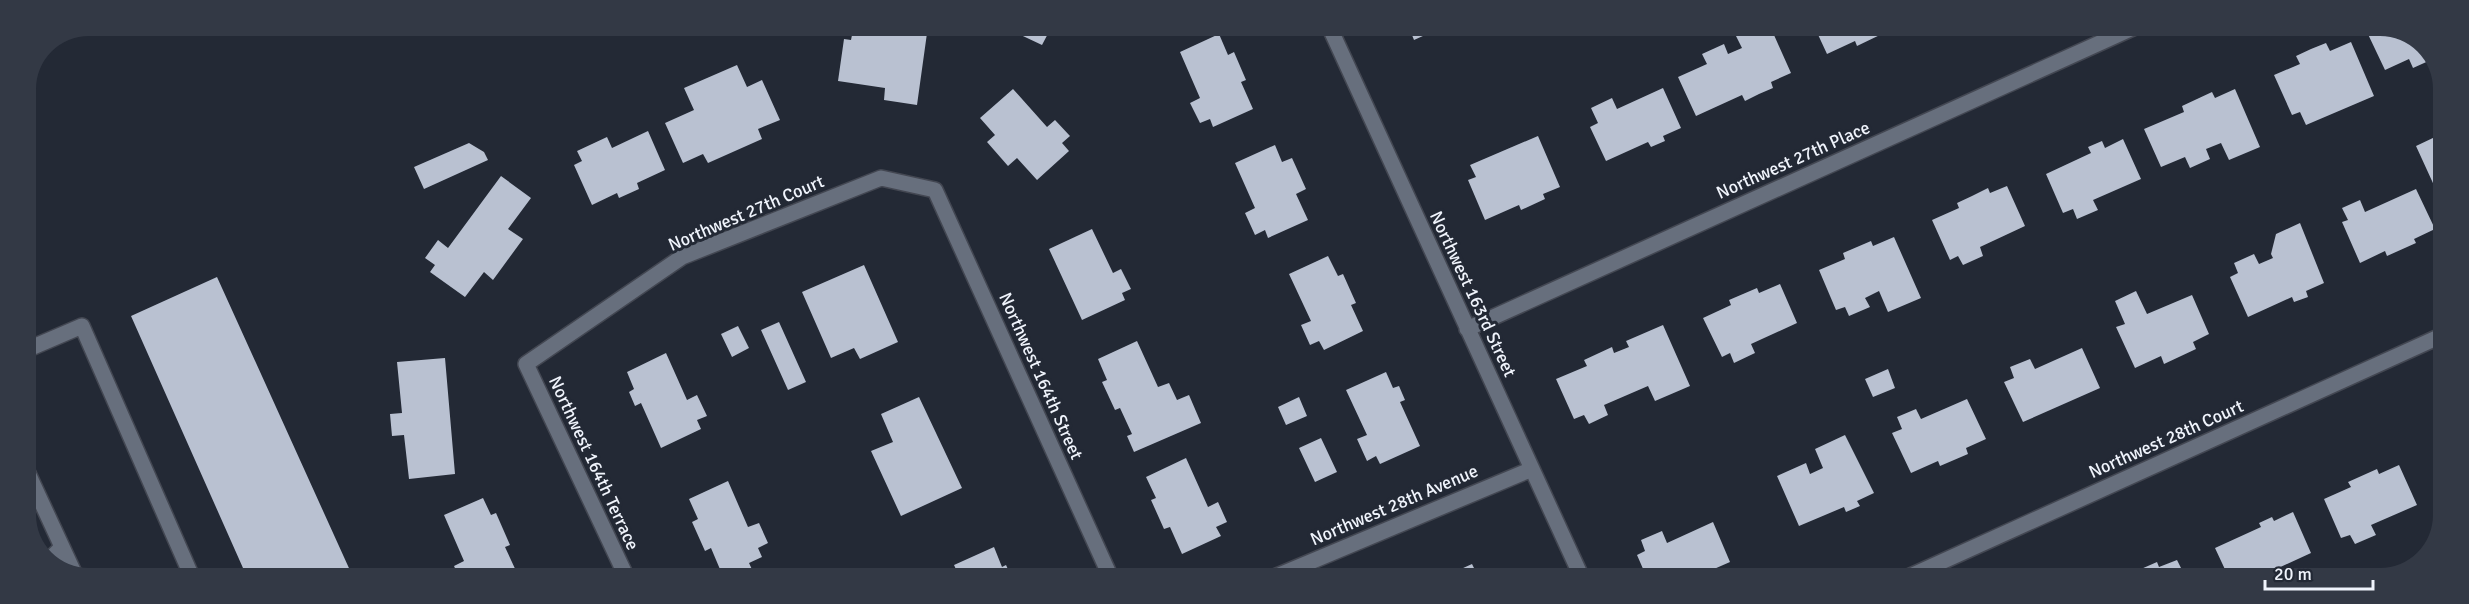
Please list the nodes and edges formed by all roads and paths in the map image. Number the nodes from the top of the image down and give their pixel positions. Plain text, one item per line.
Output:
1 (1334, 36) edge
2 (2115, 36) edge
3 (935, 190) joint
4 (1467, 329) junction
5 (2433, 340) edge
6 (36, 346) edge
7 (526, 364) joint
8 (1532, 468) junction
9 (36, 500) edge
10 (62, 547) junction
11 (54, 555) edge
12 (70, 564) edge
13 (188, 568) edge
14 (622, 568) edge
15 (1106, 568) edge
16 (1296, 568) edge
17 (1577, 568) edge
18 (1928, 568) edge

1 - 4 street, Northwest 163rd Street
2 - 4 street, Northwest 27th Place
3 - 7 street, Northwest 27th Court
3 - 15 street, Northwest 164th Street
4 - 8 street, Northwest 163rd Street
5 - 18 street, Northwest 28th Court
6 - 13 street
7 - 14 street, Northwest 164th Terrace
8 - 16 street, Northwest 28th Avenue
8 - 17 street, Northwest 163rd Street
9 - 10 street
10 - 11 street
10 - 12 street

